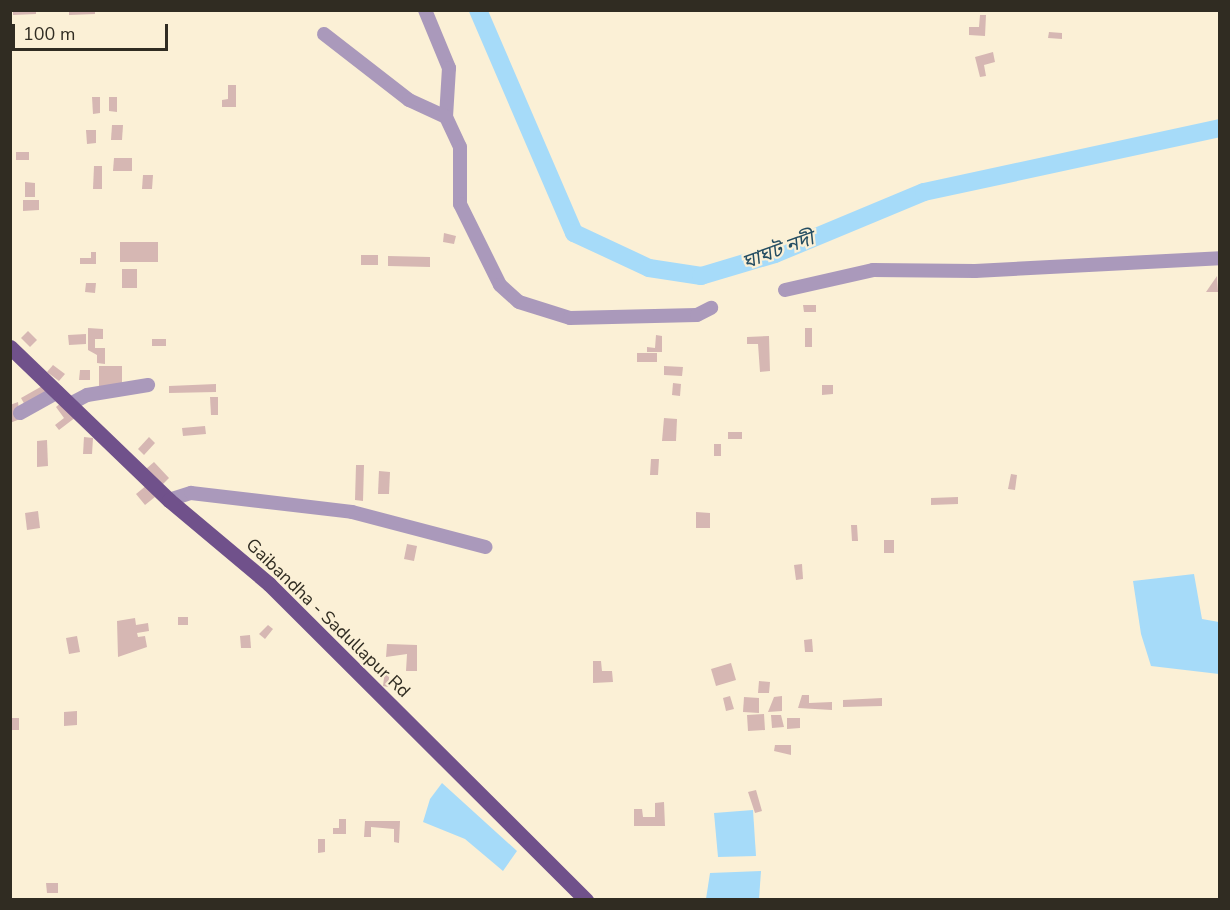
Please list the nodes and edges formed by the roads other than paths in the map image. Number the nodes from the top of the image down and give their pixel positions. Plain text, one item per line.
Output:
1 (425, 10) edge
2 (324, 34) dead end
3 (446, 117) junction
4 (1220, 258) edge
5 (785, 290) dead end
6 (711, 308) dead end
7 (10, 347) edge
8 (148, 385) dead end
9 (58, 392) junction
10 (70, 404) junction
11 (20, 413) dead end
12 (169, 500) junction
13 (486, 547) dead end
14 (586, 900) edge

1 - 3 street
2 - 3 street
3 - 6 street
4 - 5 street
7 - 9 main road, Gaibandha - Sadullapur Rd
8 - 10 street
9 - 10 main road, Gaibandha - Sadullapur Rd
9 - 11 street
10 - 12 main road, Gaibandha - Sadullapur Rd
12 - 13 street
12 - 14 main road, Gaibandha - Sadullapur Rd

